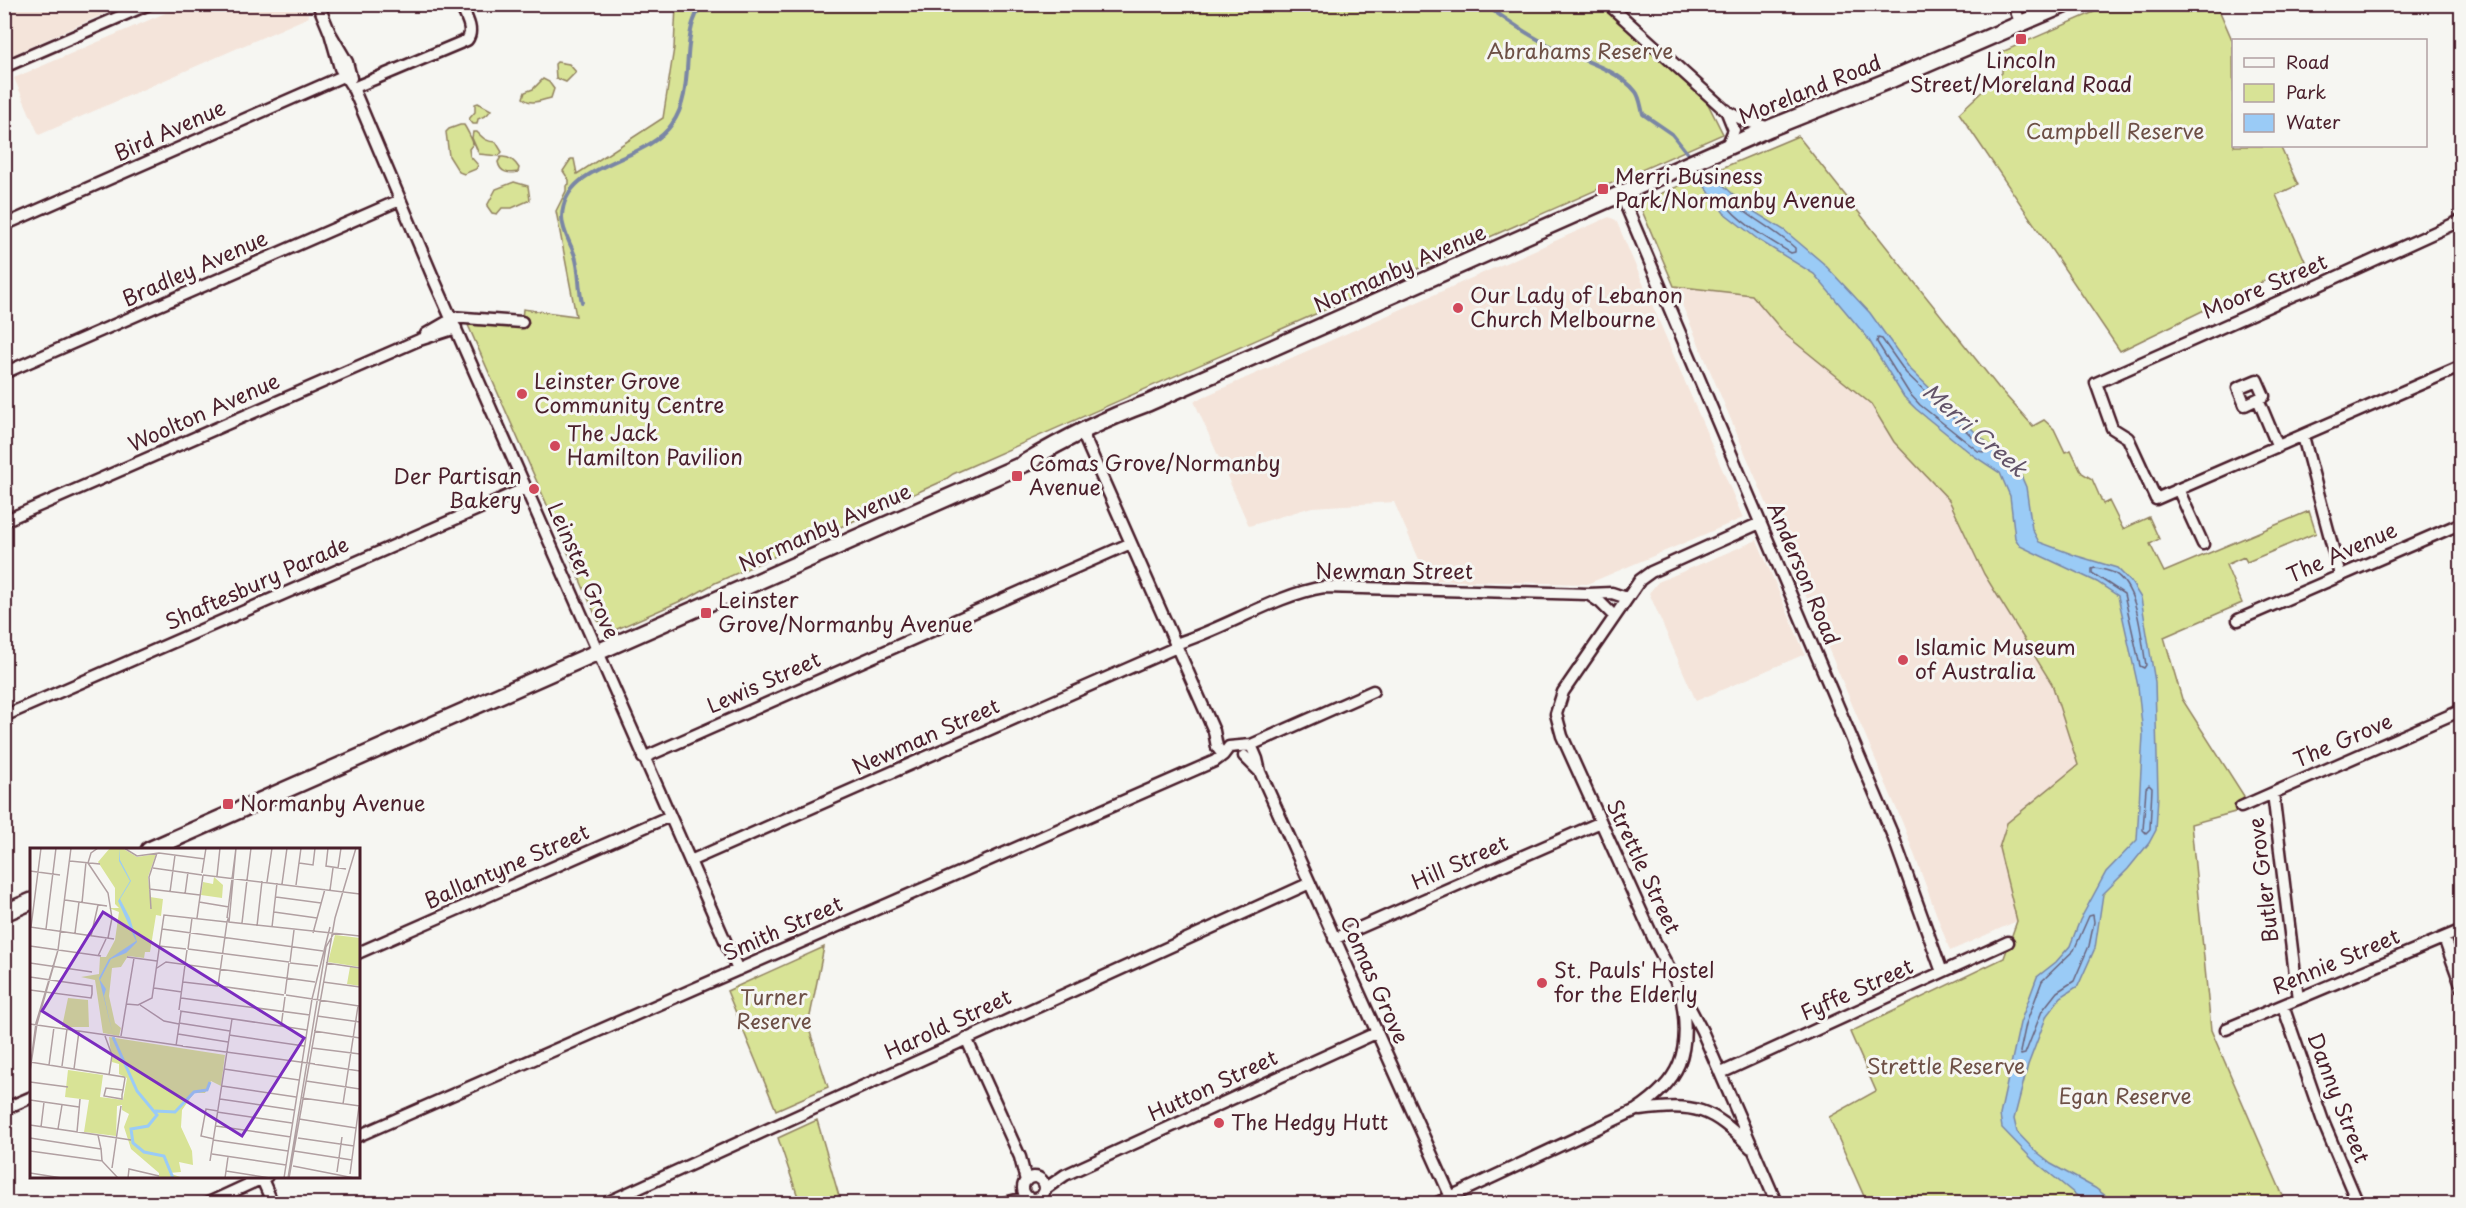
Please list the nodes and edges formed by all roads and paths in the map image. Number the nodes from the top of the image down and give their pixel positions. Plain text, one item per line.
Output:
1 (148, 4) edge
2 (318, 4) edge
3 (460, 4) edge
4 (1608, 4) edge
5 (2013, 4) edge
6 (2066, 4) edge
7 (2021, 24) junction
8 (4, 67) edge
9 (347, 74) junction
10 (353, 88) junction
11 (1725, 110) junction
12 (1770, 128) junction
13 (1723, 149) junction
14 (1669, 173) joint
15 (1621, 194) junction
16 (400, 200) junction
17 (2462, 220) edge
18 (4, 225) edge
19 (453, 322) junction
20 (522, 322) dead end
21 (2462, 366) edge
22 (4, 373) edge
23 (2258, 399) dead end
24 (1083, 435) junction
25 (2303, 436) junction
26 (2278, 447) junction
27 (526, 488) junction
28 (2178, 489) junction
29 (4, 522) edge
30 (2462, 522) edge
31 (1760, 524) junction
32 (1131, 543) junction
33 (2203, 544) dead end
34 (2340, 575) junction
35 (1588, 594) junction
36 (1628, 598) junction
37 (1614, 616) junction
38 (2238, 620) dead end
39 (1176, 646) junction
40 (597, 651) junction
41 (1373, 692) dead end
42 (2462, 710) edge
43 (4, 716) edge
44 (1251, 745) junction
45 (1226, 751) junction
46 (1244, 756) junction
47 (644, 758) junction
48 (1260, 772) junction
49 (2273, 793) junction
50 (2241, 807) dead end
51 (670, 816) junction
52 (1601, 822) junction
53 (151, 848) edge
54 (690, 861) junction
55 (1310, 883) junction
56 (30, 902) edge
57 (4, 913) edge
58 (2462, 930) edge
59 (2444, 938) junction
60 (1334, 939) junction
61 (2008, 942) dead end
62 (360, 952) edge
63 (738, 970) junction
64 (1942, 972) junction
65 (2462, 988) edge
66 (1680, 992) junction
67 (2298, 999) junction
68 (2283, 1005) junction
69 (2226, 1029) dead end
70 (1376, 1033) junction
71 (966, 1038) junction
72 (1721, 1073) junction
73 (30, 1098) edge
74 (4, 1109) edge
75 (1636, 1110) junction
76 (360, 1136) edge
77 (1756, 1153) junction
78 (265, 1178) edge
79 (1035, 1191) edge
80 (1452, 1200) edge
81 (206, 1203) edge
82 (273, 1203) edge
83 (604, 1203) edge
84 (1003, 1203) edge
85 (1435, 1203) edge
86 (1777, 1203) edge
87 (2358, 1203) edge

1 - 8 street
2 - 9 street, Leinster Grove
3 - 10 street
4 - 11 street
5 - 7 street
6 - 7 main road, Moreland Road
7 - 12 main road, Moreland Road
9 - 10 street, Leinster Grove
9 - 18 street, Bird Avenue
10 - 16 street, Leinster Grove
11 - 12 street
11 - 13 street
12 - 13 main road, Moreland Road
13 - 14 main road, Moreland Road
14 - 15 main road, Normanby Avenue
15 - 24 main road, Normanby Avenue
15 - 31 street, Anderson Road
16 - 19 street, Leinster Grove
16 - 22 street, Bradley Avenue
17 - 28 street, Moore Street
19 - 20 street
19 - 27 street, Leinster Grove
19 - 29 street, Woolton Avenue
21 - 25 street
23 - 26 street
24 - 32 street
24 - 40 main road, Normanby Avenue
25 - 26 street
25 - 34 street
26 - 28 street
27 - 40 street, Leinster Grove
27 - 43 street, Shaftesbury Parade
28 - 33 street
30 - 34 street, The Avenue
31 - 36 street
31 - 64 street, Anderson Road
32 - 39 street
32 - 47 street, Lewis Street
34 - 38 street, The Avenue
35 - 36 street, Newman Street
35 - 37 street
35 - 39 street, Newman Street
36 - 37 street
37 - 52 street, Strettle Street
39 - 45 street
39 - 54 street, Newman Street
40 - 47 street, Leinster Grove
40 - 53 main road, Normanby Avenue
41 - 44 street, Smith Street
42 - 49 street, The Grove
44 - 45 street, Smith Street
44 - 46 street
44 - 48 street, Comas Grove
45 - 46 street, Smith Street
45 - 63 street, Smith Street
46 - 48 street, Comas Grove
47 - 51 street, Leinster Grove
48 - 55 street, Comas Grove
49 - 50 street, The Grove
49 - 67 street, Butler Grove
51 - 54 street, Leinster Grove
51 - 62 street, Ballantyne Street
52 - 60 street, Hill Street
52 - 66 street, Strettle Street
54 - 63 street, Leinster Grove
55 - 60 street, Comas Grove
55 - 71 street, Harold Street
56 - 57 main road
58 - 59 street, Rennie Street
59 - 65 street
59 - 67 street, Rennie Street
60 - 70 street, Comas Grove
61 - 64 street, Fyffe Street
63 - 76 street, Smith Street
64 - 72 street, Fyffe Street
66 - 72 street, Strettle Street
66 - 75 street
67 - 68 street, Rennie Street
68 - 69 street, Rennie Street
68 - 87 street, Danny Street
70 - 79 street, Hutton Street
70 - 80 street, Comas Grove
71 - 79 street
71 - 83 street, Harold Street
72 - 77 street, Strettle Street
73 - 74 street
75 - 77 street
75 - 80 street
77 - 86 street, Strettle Street
78 - 81 street
78 - 82 street
79 - 84 street, Hutton Street
80 - 85 street

